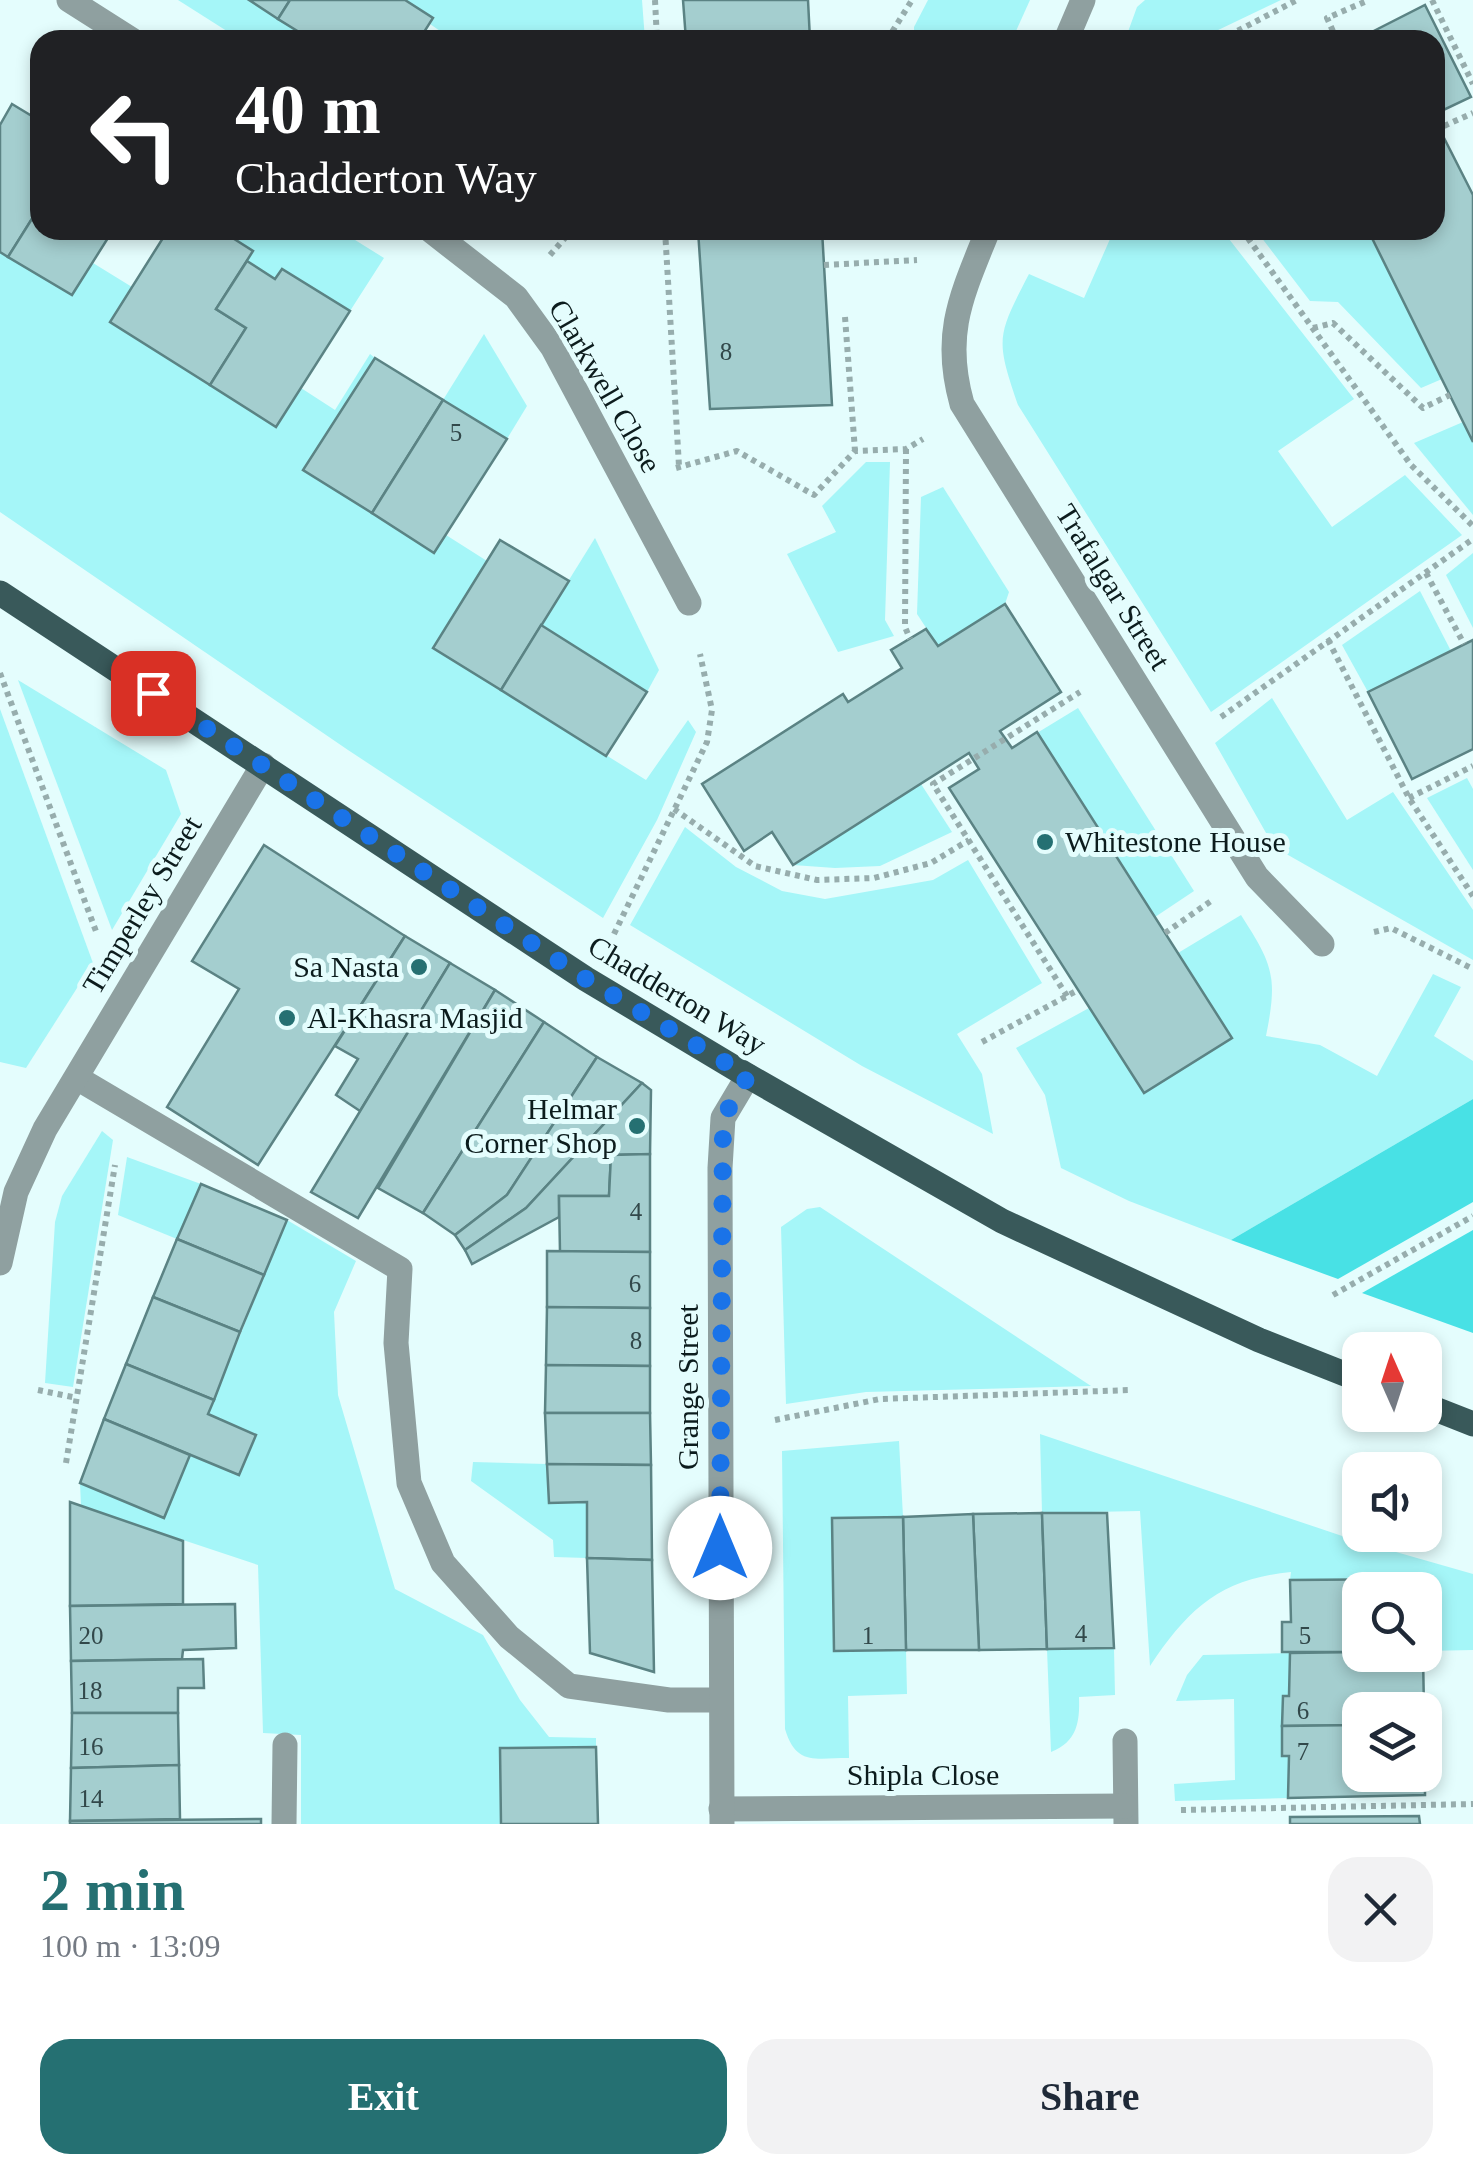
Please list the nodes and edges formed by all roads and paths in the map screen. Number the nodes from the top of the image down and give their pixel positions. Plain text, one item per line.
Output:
1 (69, 0) edge
2 (655, 0) edge
3 (912, 0) edge
4 (1082, 0) edge
5 (1297, 0) edge
6 (1369, 0) edge
7 (1432, 0) edge
8 (116, 30) edge
9 (656, 30) edge
10 (893, 30) edge
11 (1070, 30) edge
12 (1239, 30) edge
13 (1333, 30) edge
14 (1473, 84) edge
15 (1473, 113) edge
16 (1445, 126) edge
17 (443, 240) edge
18 (563, 240) edge
19 (666, 240) edge
20 (984, 240) edge
21 (1249, 240) edge
22 (546, 260) dead end
23 (924, 260) dead end
24 (824, 265) dead end
25 (845, 318) dead end
26 (1312, 328) junction
27 (1450, 395) dead end
28 (924, 438) dead end
29 (906, 448) junction
30 (854, 451) junction
31 (679, 467) junction
32 (624, 484) junction
33 (1473, 526) edge
34 (1473, 539) edge
35 (1426, 572) junction
36 (0, 593) edge
37 (688, 604) joint
38 (910, 639) dead end
39 (1328, 640) junction
40 (1464, 644) dead end
41 (0, 673) edge
42 (1083, 690) dead end
43 (1220, 718) dead end
44 (263, 765) junction
45 (1473, 766) edge
46 (1409, 798) junction
47 (674, 809) junction
48 (969, 840) junction
49 (1473, 896) edge
50 (1216, 898) dead end
51 (1391, 928) dead end
52 (1165, 933) dead end
53 (614, 935) dead end
54 (100, 942) dead end
55 (1322, 944) dead end
56 (1473, 969) edge
57 (1078, 990) dead end
58 (1067, 996) junction
59 (982, 1042) dead end
60 (748, 1076) junction
61 (77, 1078) junction
62 (116, 1158) dead end
63 (1473, 1216) edge
64 (0, 1263) edge
65 (1333, 1295) dead end
66 (1342, 1373) edge
67 (38, 1390) dead end
68 (1131, 1390) dead end
69 (77, 1398) junction
70 (1442, 1412) edge
71 (770, 1421) dead end
72 (1473, 1424) edge
73 (66, 1463) dead end
74 (720, 1700) junction
75 (1125, 1741) dead end
76 (285, 1745) dead end
77 (1473, 1804) edge
78 (1164, 1811) dead end
79 (1126, 1815) edge
80 (722, 1817) edge
81 (284, 1824) edge

1 - 8 street
2 - 9 path
3 - 10 path
4 - 11 street
5 - 12 path
6 - 13 path
7 - 14 path
15 - 16 path
17 - 32 street, Clarkwell Close
18 - 22 path
19 - 31 path
20 - 55 street, Trafalgar Street
21 - 26 path
23 - 24 path
25 - 30 path
26 - 27 path
26 - 33 path
28 - 29 path
29 - 30 path
29 - 38 path
30 - 31 path
31 - 32 path
32 - 37 street, Clarkwell Close
34 - 35 path
35 - 39 path
35 - 40 path
36 - 44 main road, Chadderton Way
37 - 47 path
39 - 43 path
39 - 46 path
41 - 54 path
42 - 48 path
44 - 60 main road, Chadderton Way
44 - 61 street, Timperley Street
45 - 46 path
46 - 49 path
47 - 48 path
47 - 53 path
48 - 58 path
50 - 52 path
51 - 56 path
57 - 58 path
58 - 59 path
60 - 66 main road, Chadderton Way
60 - 74 street, Grange Street
61 - 64 street, Timperley Street
61 - 74 street
62 - 69 path
63 - 65 path
67 - 69 path
68 - 71 path
69 - 73 path
70 - 72 main road
74 - 80 street, Grange Street
75 - 79 street, Shipla Close
76 - 81 street
77 - 78 path
79 - 80 street, Shipla Close

